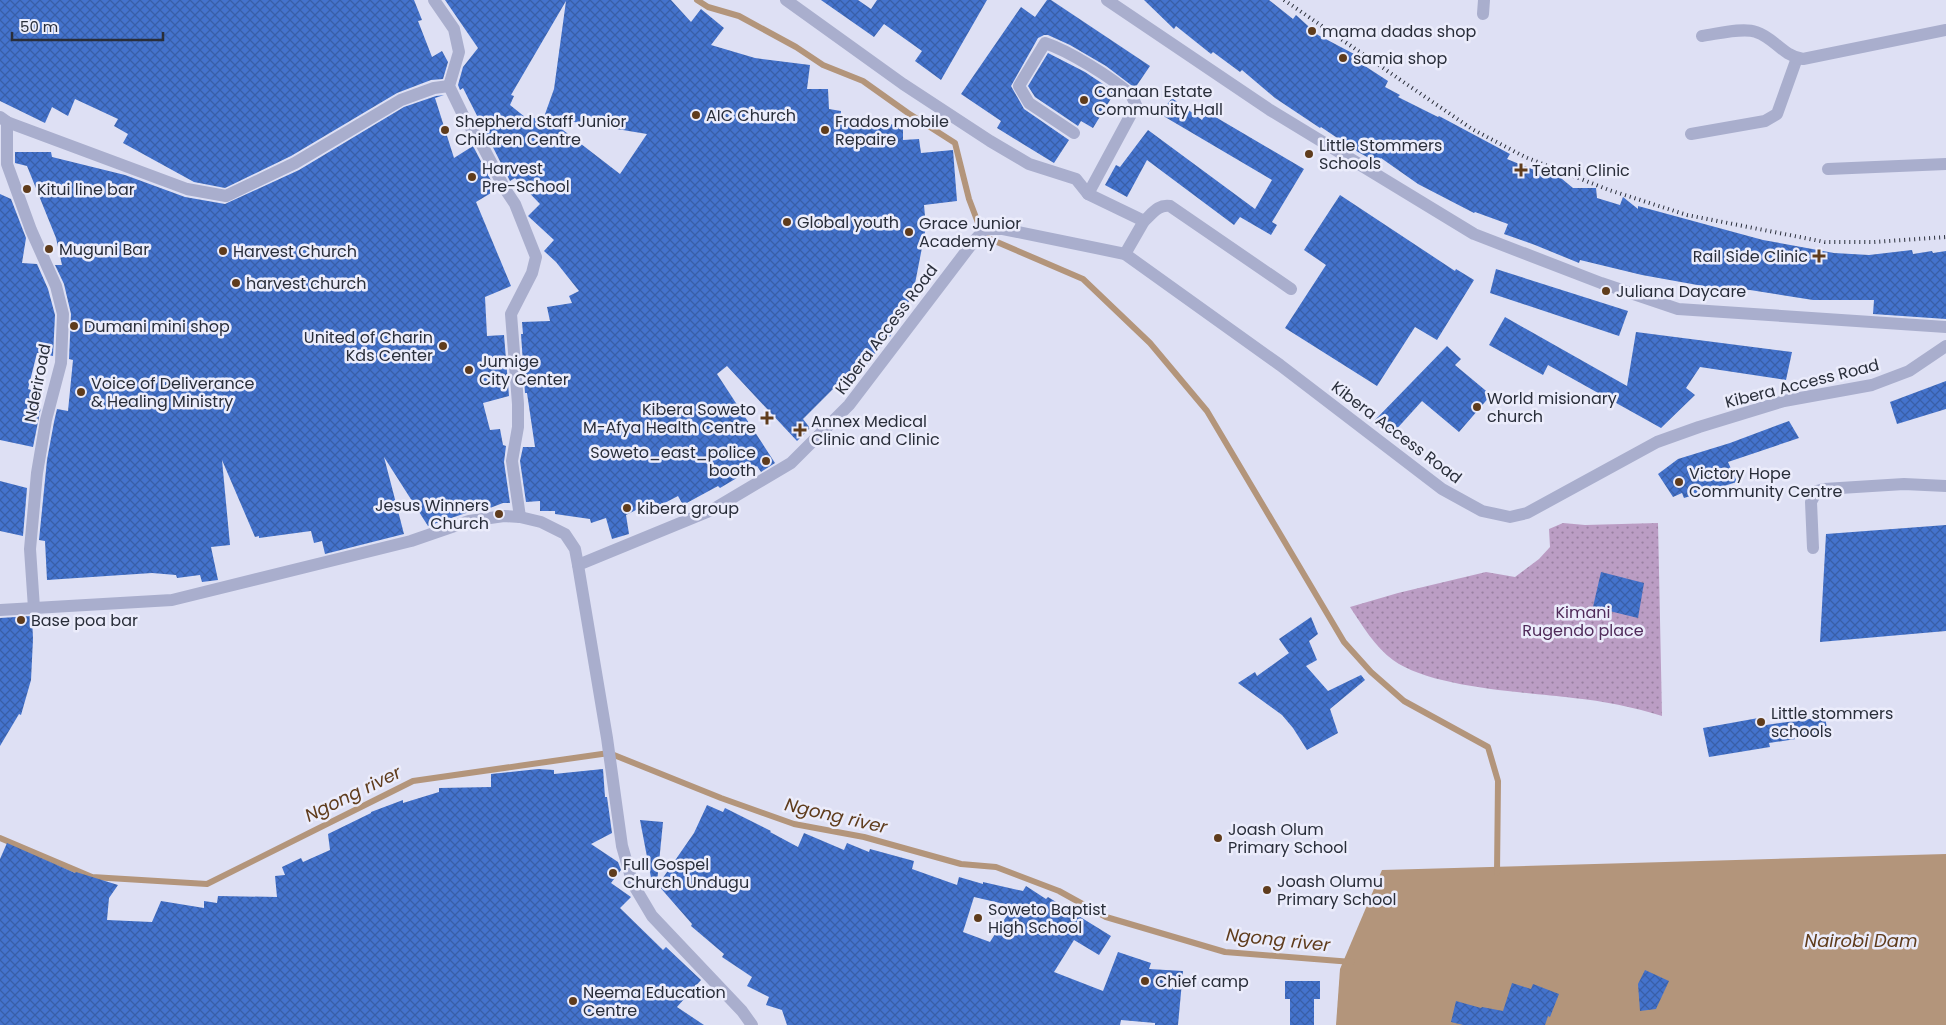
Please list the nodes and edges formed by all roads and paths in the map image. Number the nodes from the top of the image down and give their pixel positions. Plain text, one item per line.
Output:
1 (434, 0) edge
2 (786, 0) edge
3 (1107, 0) edge
4 (1484, 0) edge
5 (1483, 14) dead end
6 (1946, 30) edge
7 (1702, 36) dead end
8 (1797, 58) junction
9 (449, 86) junction
10 (3, 119) edge
11 (1074, 134) dead end
12 (1691, 134) dead end
13 (1946, 164) edge
14 (1828, 169) dead end
15 (1088, 194) junction
16 (1144, 221) junction
17 (1125, 254) junction
18 (1291, 289) dead end
19 (1946, 327) edge
20 (1946, 346) edge
21 (1946, 486) edge
22 (520, 517) junction
23 (1813, 548) dead end
24 (578, 565) junction
25 (34, 608) junction
26 (0, 610) edge
27 (752, 1025) edge

1 - 9 street
2 - 15 street
3 - 19 street
4 - 5 street
6 - 8 street
7 - 8 street
8 - 12 street
9 - 10 street
9 - 22 street
10 - 25 street, Nderiroad
11 - 15 street
13 - 14 street
15 - 16 street
16 - 17 street
16 - 18 street
17 - 20 street, Kibera Access Road
17 - 24 street, Kibera Access Road
21 - 23 street
22 - 24 street
22 - 25 street
24 - 27 street
25 - 26 street

